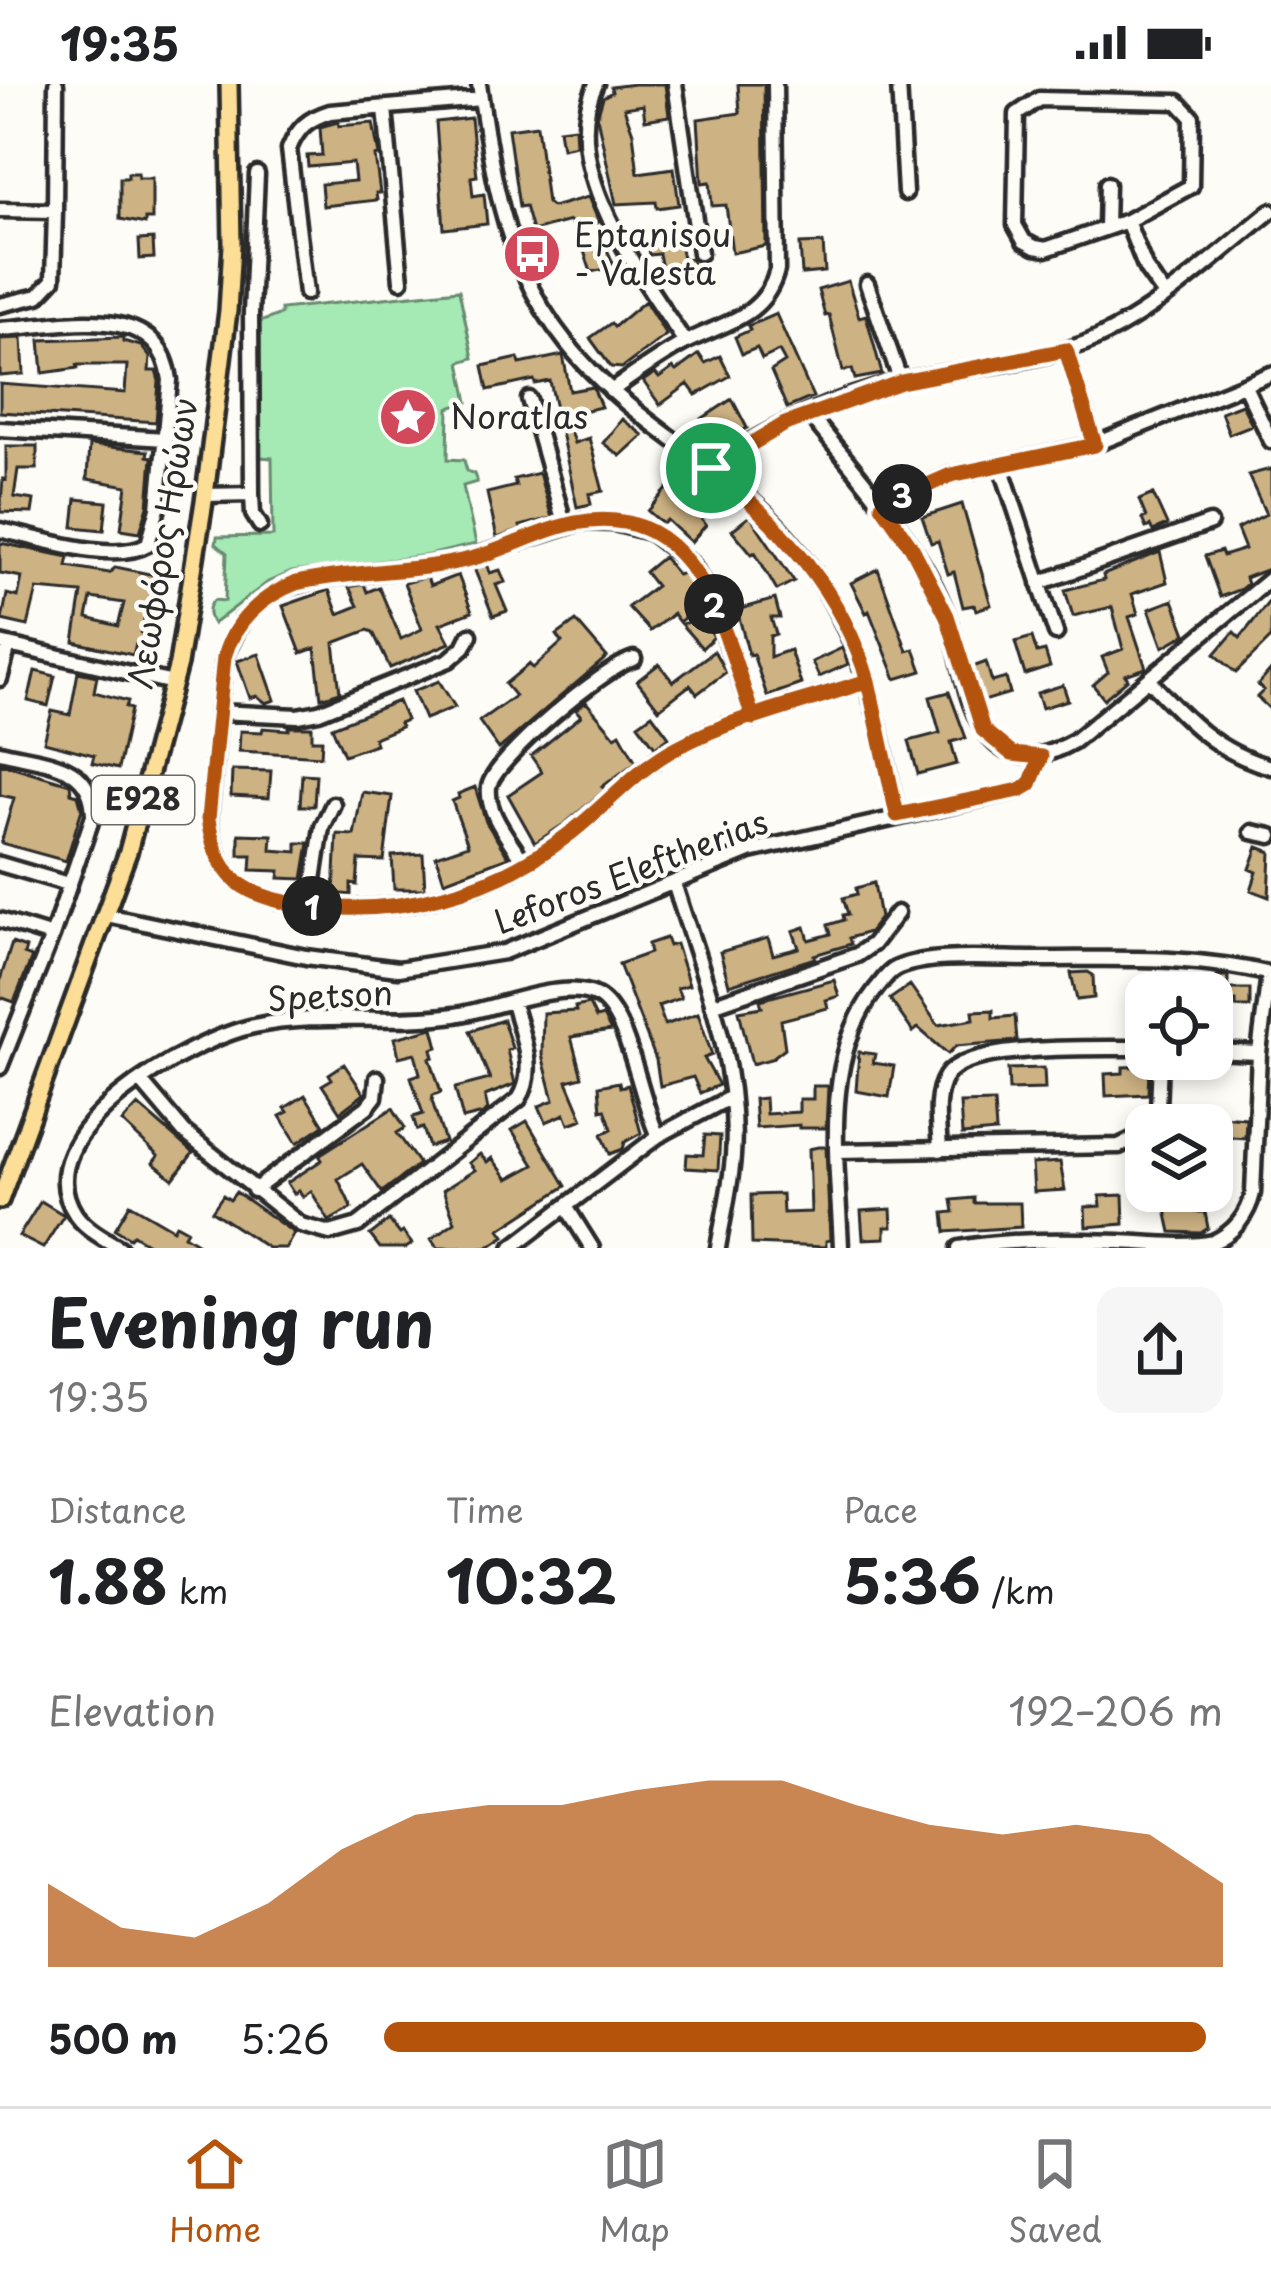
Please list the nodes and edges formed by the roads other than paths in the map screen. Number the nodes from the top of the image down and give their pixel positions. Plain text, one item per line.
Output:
1 (56, 84) edge
2 (229, 84) edge
3 (596, 84) edge
4 (675, 84) edge
5 (775, 84) edge
6 (899, 84) edge
7 (480, 92) edge
8 (385, 108) junction
9 (257, 174) dead end
10 (1107, 184) dead end
11 (905, 193) dead end
12 (0, 210) edge
13 (1271, 211) edge
14 (56, 212) junction
15 (1126, 221) junction
16 (1106, 228) junction
17 (700, 253) dead end
18 (401, 280) dead end
19 (867, 284) dead end
20 (306, 293) dead end
21 (1164, 294) junction
22 (0, 304) edge
23 (228, 311) junction
24 (251, 314) junction
25 (0, 329) edge
26 (685, 343) junction
27 (1066, 350) junction
28 (1271, 374) edge
29 (901, 382) junction
30 (1245, 386) junction
31 (611, 391) junction
32 (529, 399) dead end
33 (808, 414) junction
34 (0, 428) edge
35 (166, 439) junction
36 (1271, 441) edge
37 (1101, 443) junction
38 (1001, 466) junction
39 (711, 468) junction
40 (252, 494) junction
41 (205, 495) junction
42 (882, 505) junction
43 (1210, 524) dead end
44 (260, 525) dead end
45 (565, 526) junction
46 (0, 530) edge
47 (1035, 572) junction
48 (1271, 578) edge
49 (1056, 633) dead end
50 (470, 635) dead end
51 (4, 644) edge
52 (634, 659) dead end
53 (0, 680) edge
54 (1149, 680) junction
55 (868, 681) junction
56 (173, 683) junction
57 (218, 712) junction
58 (753, 718) junction
59 (0, 752) edge
60 (1041, 757) junction
61 (1271, 767) edge
62 (333, 804) dead end
63 (897, 815) junction
64 (1252, 832) dead end
65 (1271, 836) edge
66 (524, 862) junction
67 (0, 864) edge
68 (674, 883) junction
69 (68, 884) junction
70 (310, 906) junction
71 (896, 913) dead end
72 (106, 915) junction
73 (0, 920) edge
74 (52, 936) junction
75 (1270, 974) edge
76 (513, 1004) junction
77 (712, 1005) junction
78 (5, 1040) edge
79 (1125, 1049) edge
80 (1233, 1052) edge
81 (1259, 1053) junction
82 (0, 1067) edge
83 (376, 1078) dead end
84 (140, 1080) junction
85 (731, 1096) junction
86 (658, 1136) junction
87 (1125, 1143) edge
88 (940, 1150) junction
89 (838, 1151) junction
90 (254, 1190) junction
91 (0, 1200) edge
92 (567, 1208) junction
93 (1032, 1245) edge
94 (120, 1248) edge
95 (511, 1248) edge
96 (592, 1248) edge
97 (719, 1248) edge
98 (841, 1248) edge
99 (958, 1248) edge

1 - 14 street
2 - 23 main road, Λεωφόρος Ηρώων / E928
3 - 26 street
4 - 17 street
5 - 26 street
6 - 11 street
7 - 8 street
7 - 31 street
8 - 18 street
8 - 20 street
9 - 24 street
10 - 16 street
12 - 14 street
13 - 21 street
14 - 22 street
15 - 16 street
15 - 16 street
15 - 21 street
19 - 29 street
21 - 27 street
23 - 24 street
23 - 41 main road, Λεωφόρος Ηρώων / E928
24 - 40 street
25 - 35 street
26 - 31 street
27 - 29 street
27 - 37 street
28 - 30 street
29 - 33 street
30 - 36 street
30 - 37 street
31 - 39 street
32 - 45 street
33 - 39 street
33 - 42 street
34 - 35 street
35 - 46 street
37 - 38 street
38 - 42 street
38 - 47 street
39 - 55 street
40 - 41 street
40 - 44 street
41 - 56 main road, Λεωφόρος Ηρώων / E928
42 - 60 street
43 - 47 street
45 - 57 street
45 - 58 street
47 - 49 street
48 - 54 street
50 - 57 street
51 - 53 street
51 - 56 street
52 - 66 street
54 - 60 street
54 - 61 street
55 - 58 street
55 - 63 street
56 - 72 main road, Λεωφόρος Ηρώων / E928
57 - 70 street
58 - 66 street
59 - 69 street
60 - 63 street, Leforos Eleftherias
62 - 70 street
63 - 68 street, Leforos Eleftherias
64 - 65 street
66 - 70 street
67 - 69 street
68 - 72 street, Leforos Eleftherias
68 - 77 street
69 - 74 street
71 - 77 street
72 - 91 main road, Λεωφόρος Ηρώων / E928
73 - 74 street
74 - 78 street
75 - 81 street
75 - 89 street
76 - 84 street, Spetson
76 - 86 street, Spetson
76 - 90 street
77 - 85 street
78 - 82 street
79 - 88 street
80 - 81 street
81 - 93 street
83 - 90 street
84 - 90 street
84 - 94 street, Spetson
85 - 86 street
85 - 97 street
86 - 92 street
87 - 88 street
88 - 89 street
89 - 98 street
92 - 95 street
92 - 96 street
93 - 99 street

